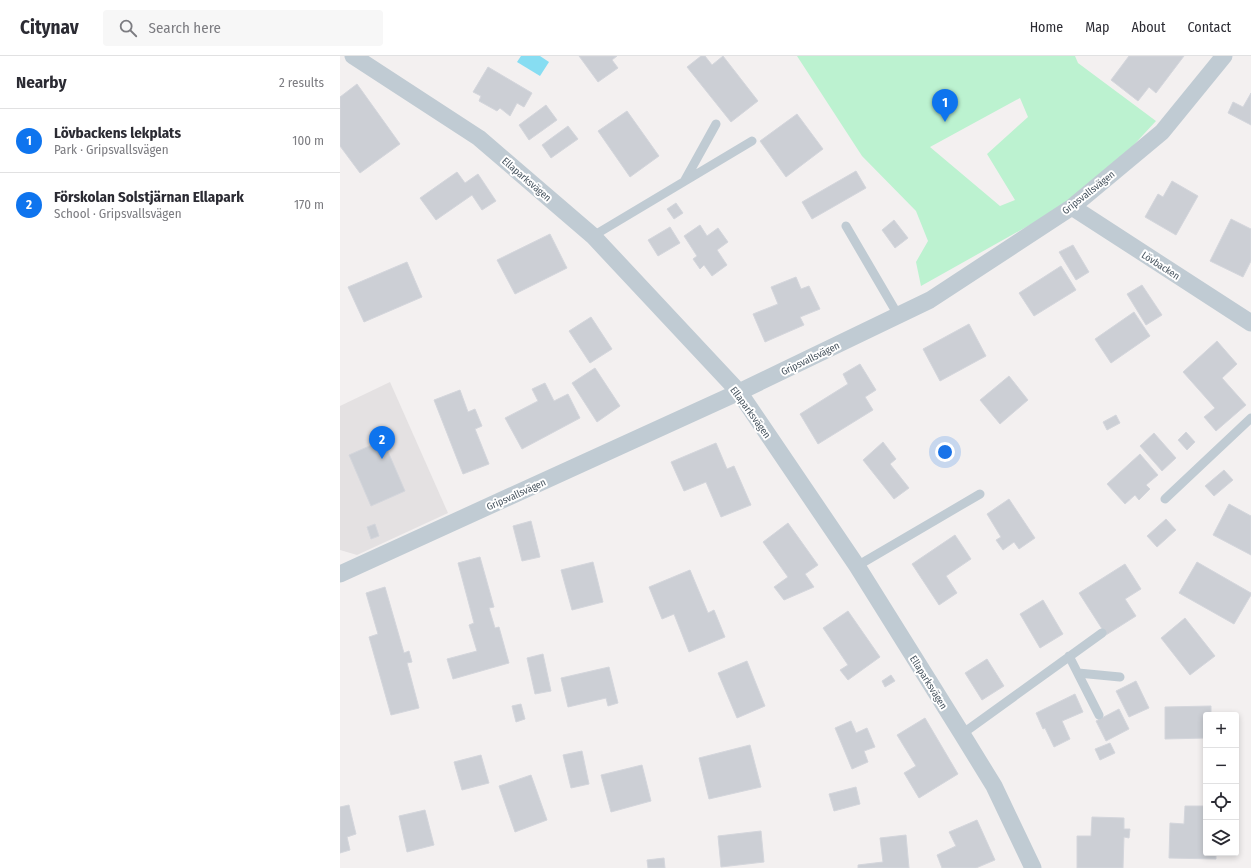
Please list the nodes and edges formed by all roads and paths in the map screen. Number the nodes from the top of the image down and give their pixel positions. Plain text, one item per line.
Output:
1 (353, 56) edge
2 (1224, 56) edge
3 (716, 124) dead end
4 (752, 141) dead end
5 (685, 181) junction
6 (1072, 207) junction
7 (846, 226) dead end
8 (593, 236) junction
9 (898, 316) junction
10 (1251, 323) edge
11 (739, 392) junction
12 (1251, 418) edge
13 (980, 494) dead end
14 (1165, 499) dead end
15 (857, 566) junction
16 (340, 574) edge
17 (1102, 633) dead end
18 (1070, 656) junction
19 (1078, 673) junction
20 (1120, 677) dead end
21 (1099, 715) dead end
22 (962, 734) junction
23 (1033, 868) edge

1 - 8 street, Ellaparksvägen
2 - 6 street, Gripsvallsvägen
3 - 5 lane
4 - 5 lane
5 - 8 lane
6 - 9 street, Gripsvallsvägen
6 - 10 street, Lövbacken
7 - 9 lane
8 - 11 street, Ellaparksvägen
9 - 11 street, Gripsvallsvägen
11 - 15 street, Ellaparksvägen
11 - 16 street, Gripsvallsvägen
12 - 14 lane
13 - 15 lane
15 - 22 street, Ellaparksvägen
17 - 18 lane
18 - 19 lane
18 - 22 lane
19 - 20 lane
19 - 21 lane
22 - 23 street, Ellaparksvägen

